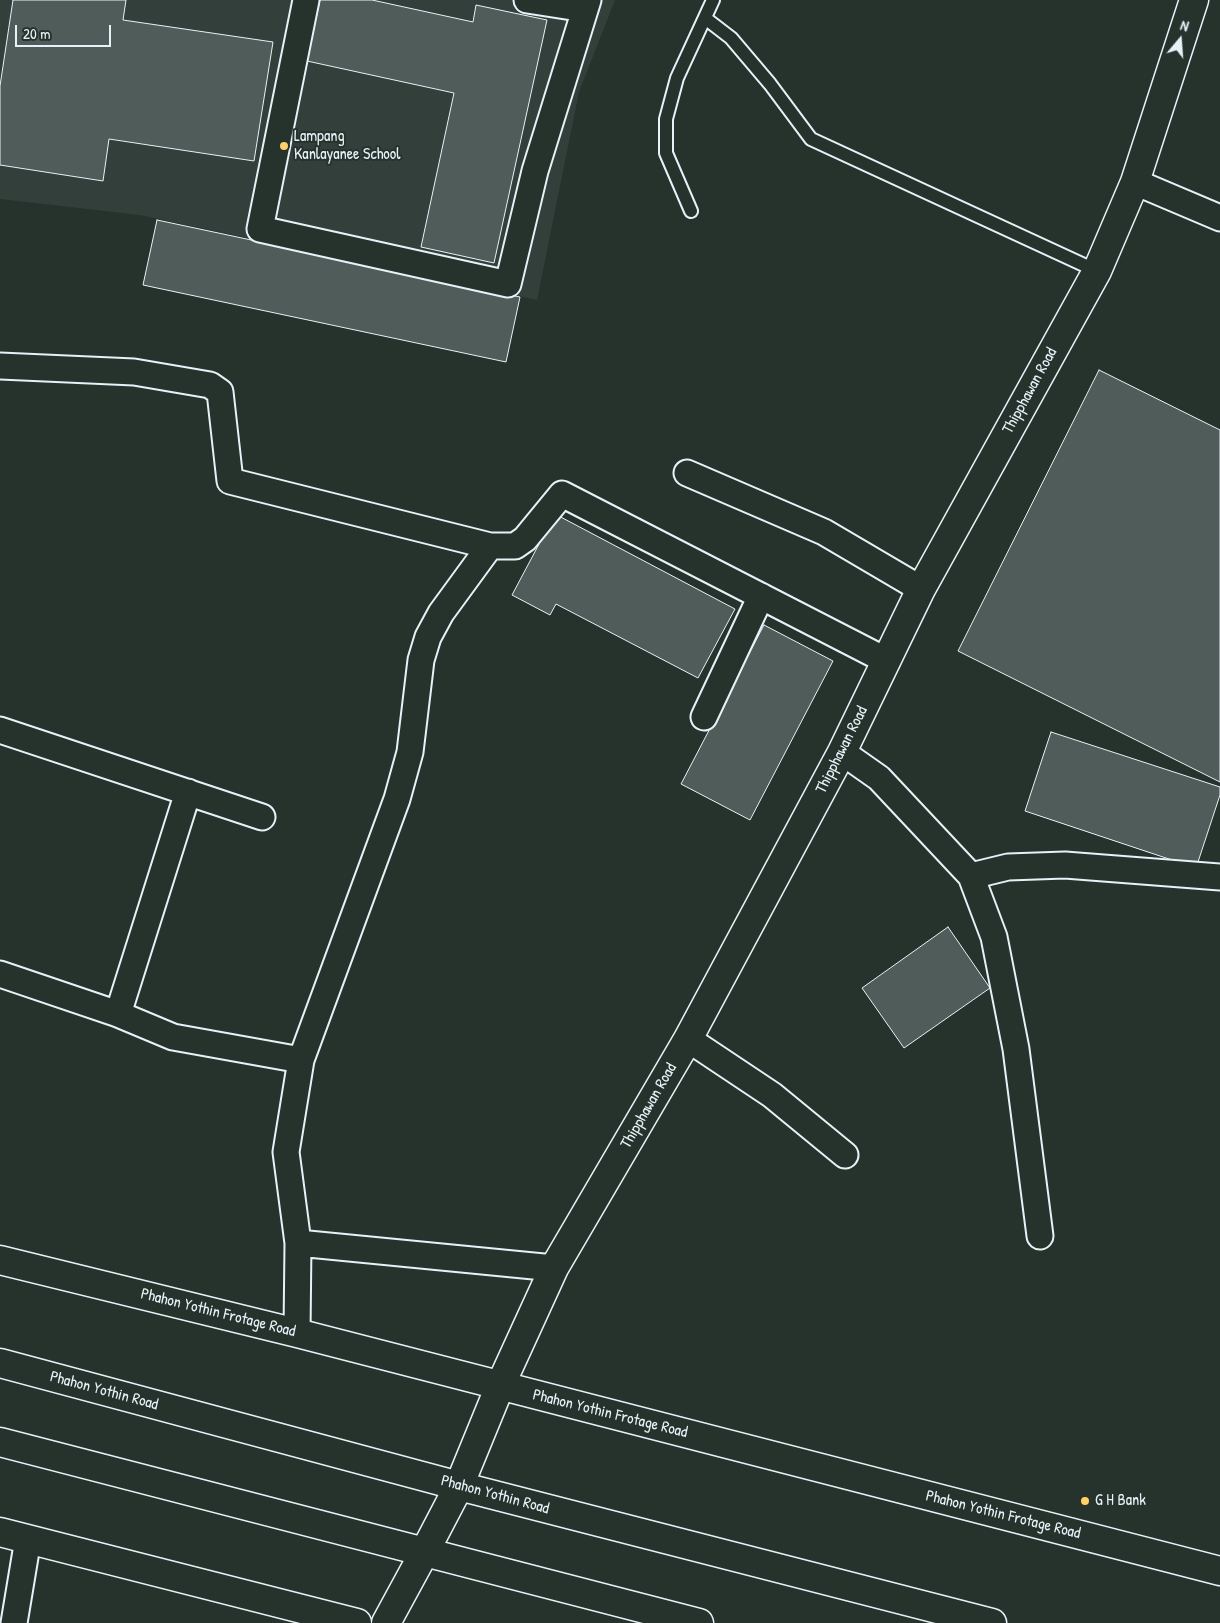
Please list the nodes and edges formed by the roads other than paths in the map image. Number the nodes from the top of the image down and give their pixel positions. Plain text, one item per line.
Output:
1 (306, 0) edge
2 (527, 0) edge
3 (713, 0) edge
4 (1194, 0) edge
5 (587, 5) edge
6 (705, 18) junction
7 (1135, 182) junction
8 (691, 211) dead end
9 (1220, 218) edge
10 (1097, 271) junction
11 (0, 366) edge
12 (687, 473) dead end
13 (490, 546) junction
14 (921, 589) junction
15 (761, 596) junction
16 (886, 661) junction
17 (704, 717) dead end
18 (0, 730) edge
19 (842, 752) junction
20 (188, 792) junction
21 (262, 817) dead end
22 (970, 876) junction
23 (1220, 877) edge
24 (0, 974) edge
25 (118, 1014) junction
26 (688, 1039) junction
27 (301, 1060) junction
28 (845, 1155) dead end
29 (1040, 1236) dead end
30 (298, 1243) junction
31 (0, 1260) edge
32 (554, 1268) junction
33 (297, 1332) junction
34 (0, 1364) edge
35 (500, 1386) junction
36 (0, 1442) edge
37 (459, 1486) junction
38 (0, 1532) edge
39 (28, 1539) junction
40 (424, 1553) junction
41 (1220, 1571) edge
42 (14, 1623) edge
43 (357, 1623) edge
44 (386, 1623) edge
45 (699, 1623) edge
46 (992, 1623) edge

1 - 5 street
2 - 5 street
3 - 6 lane
4 - 7 main road, Thipphawan Road
6 - 8 lane
6 - 10 lane
7 - 9 street
7 - 10 main road, Thipphawan Road
10 - 14 main road, Thipphawan Road
11 - 13 street
12 - 14 street
13 - 15 street
13 - 27 street
14 - 16 main road, Thipphawan Road
15 - 16 street
15 - 17 street
16 - 19 main road, Thipphawan Road
18 - 20 street
19 - 22 street
19 - 26 main road, Thipphawan Road
20 - 21 street
20 - 25 street
22 - 23 street
22 - 29 street
24 - 25 street
25 - 27 street
26 - 28 street
26 - 32 main road, Thipphawan Road
27 - 30 street
30 - 32 street
30 - 33 street
31 - 33 main road, Phahon Yothin Frotage Road
32 - 35 main road, Thipphawan Road
33 - 35 main road, Phahon Yothin Frotage Road
34 - 37 main road, Phahon Yothin Road
35 - 37 main road, Thipphawan Road
35 - 41 main road, Phahon Yothin Frotage Road
36 - 40 main road
37 - 40 main road, Thipphawan Road
37 - 46 main road, Phahon Yothin Road
38 - 39 main road
39 - 42 street
39 - 43 main road
40 - 44 main road, Thipphawan Road
40 - 45 main road

